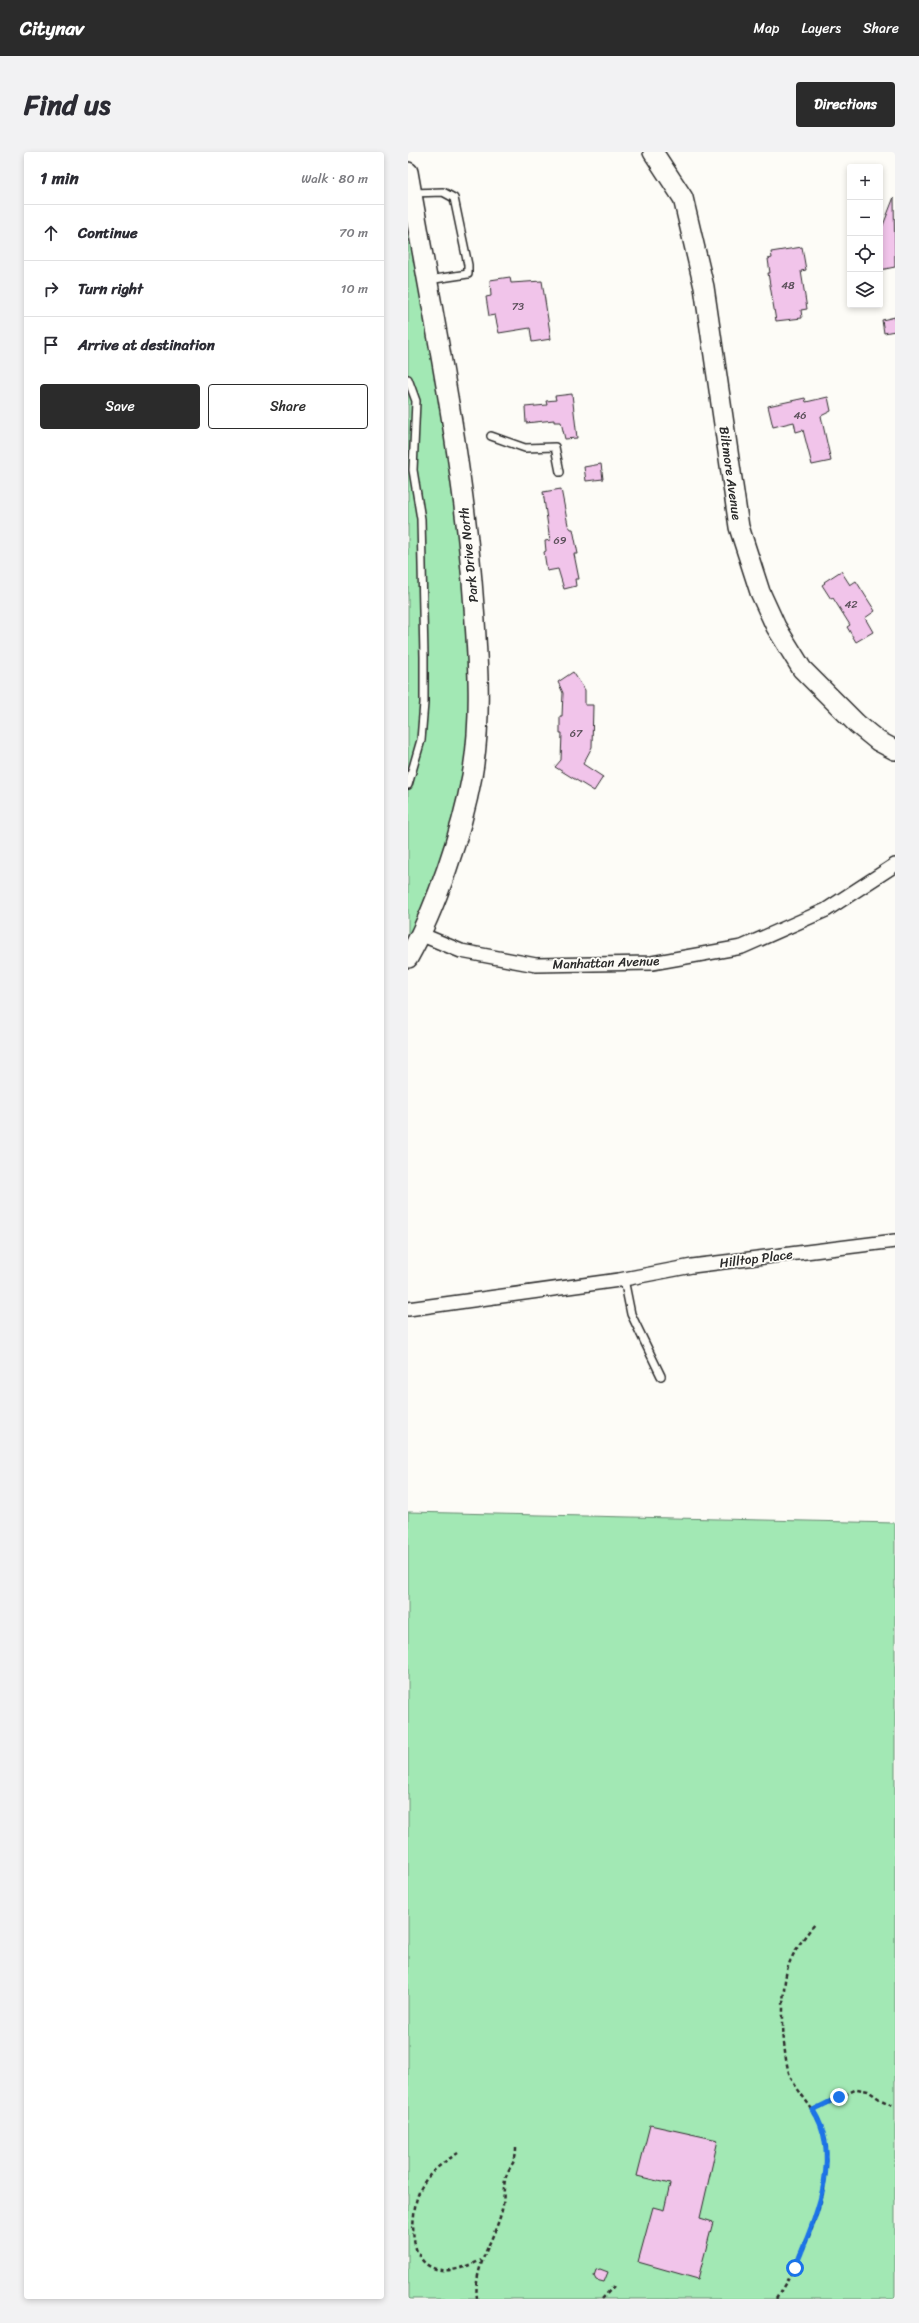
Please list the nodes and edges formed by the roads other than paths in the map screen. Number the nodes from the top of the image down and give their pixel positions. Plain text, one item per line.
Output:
1 (653, 152) edge
2 (408, 172) edge
3 (412, 192) junction
4 (426, 280) junction
5 (408, 379) edge
6 (491, 436) dead end
7 (560, 472) dead end
8 (895, 750) edge
9 (408, 785) edge
10 (895, 864) edge
11 (420, 934) junction
12 (408, 958) edge
13 (895, 1240) edge
14 (621, 1279) junction
15 (408, 1309) edge
16 (661, 1376) dead end

1 - 8 street, Biltmore Avenue
2 - 3 street, Park Drive North
3 - 4 street, Park Drive North
3 - 4 lane
4 - 11 street, Park Drive North
5 - 9 lane
6 - 7 lane
10 - 11 street, Manhattan Avenue
11 - 12 street, Park Drive North
13 - 14 street, Hilltop Place
14 - 15 street, Hilltop Place
14 - 16 lane

